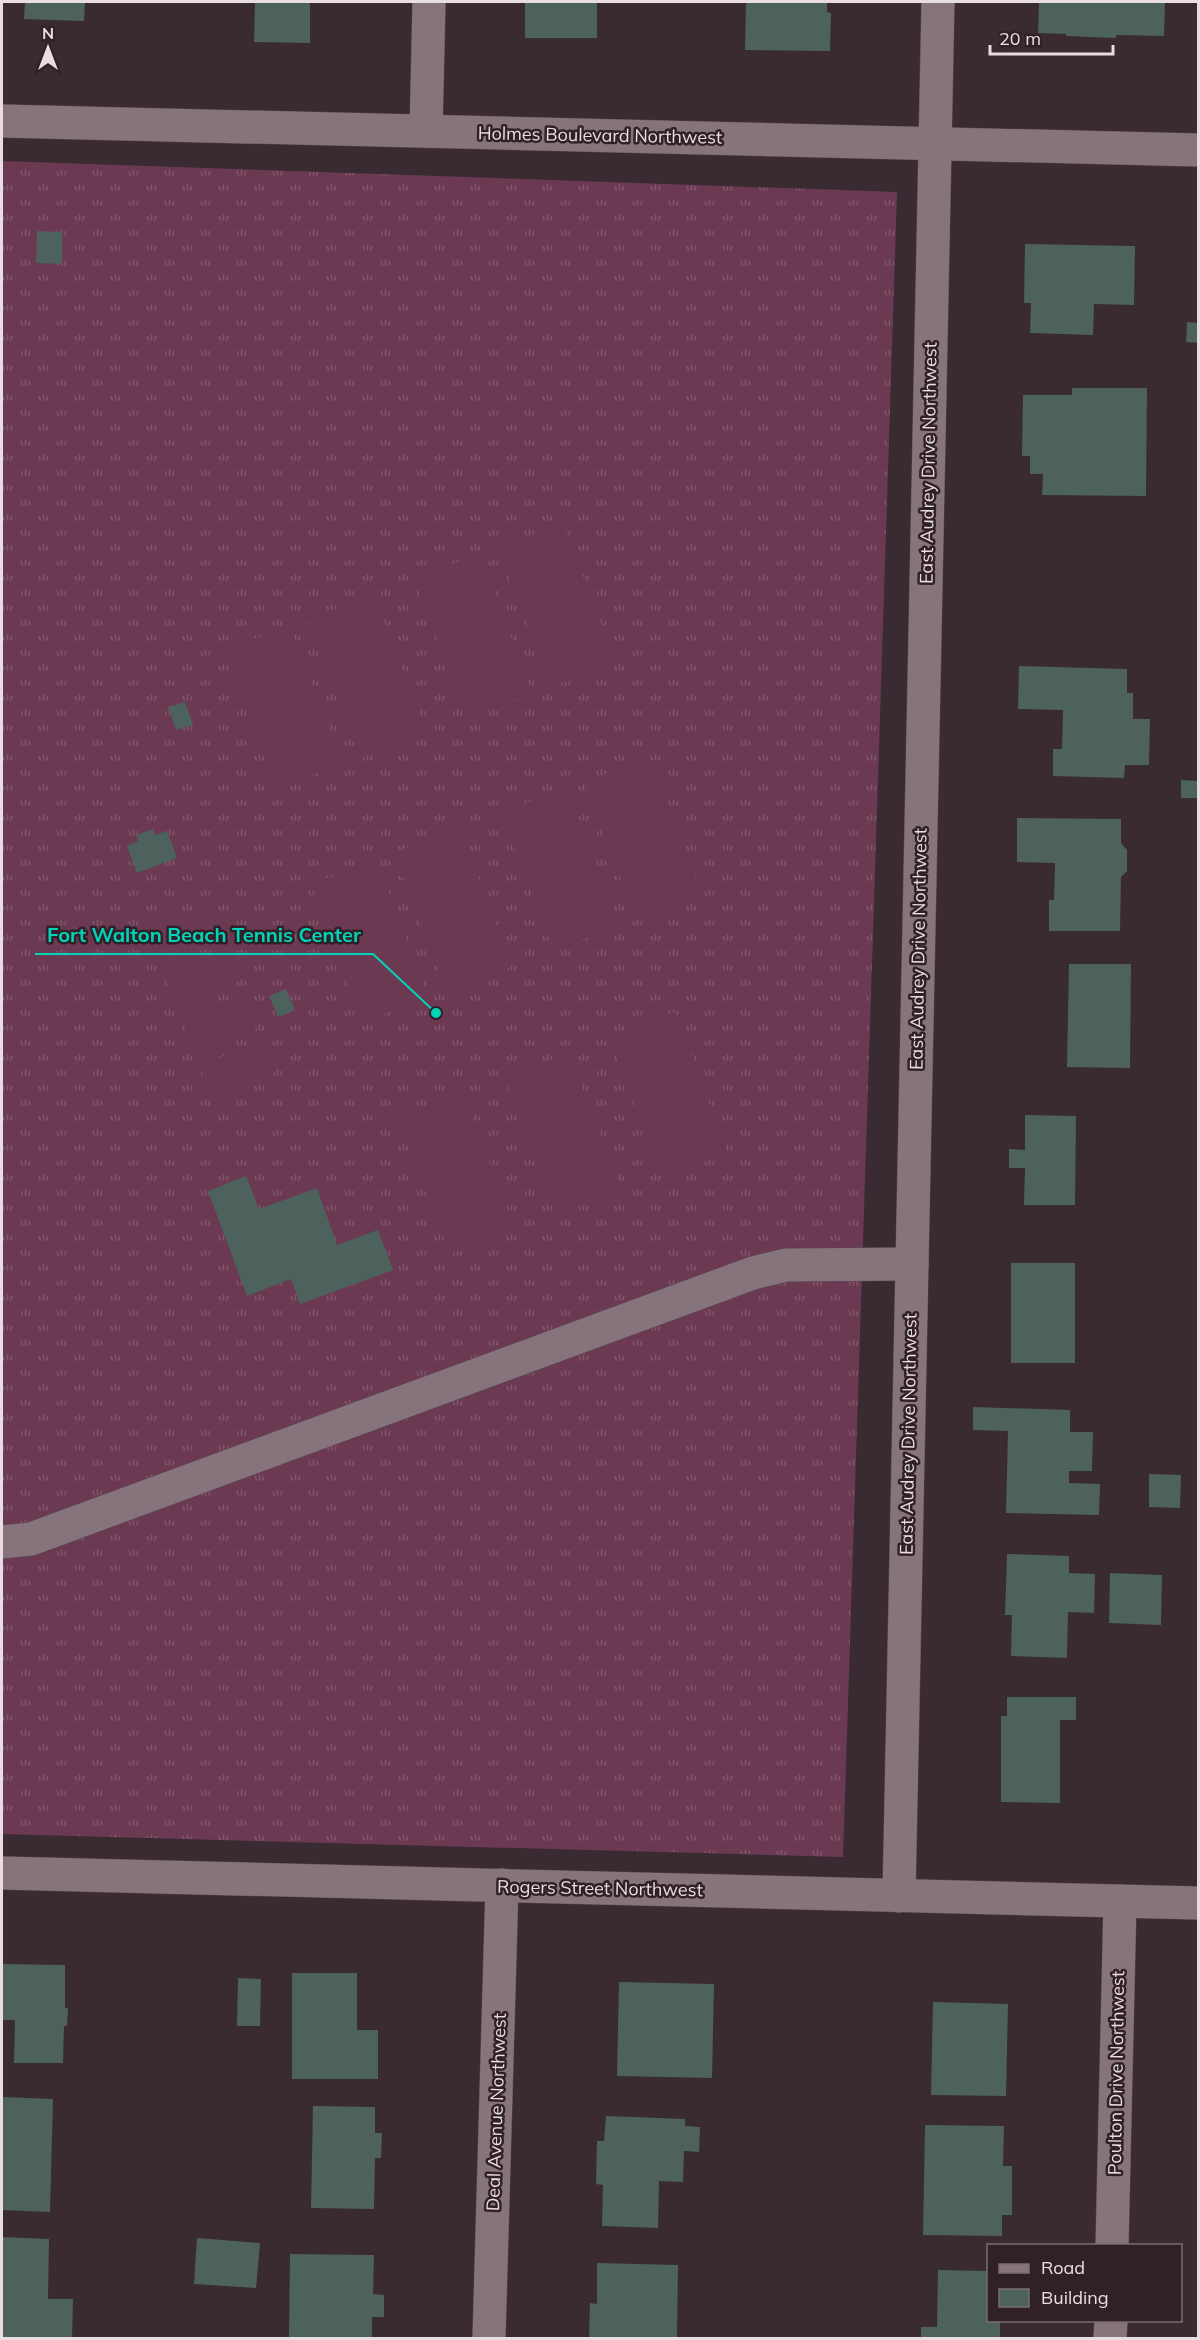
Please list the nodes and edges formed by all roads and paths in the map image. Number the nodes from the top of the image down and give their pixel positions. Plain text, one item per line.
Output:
1 (429, 2) edge
2 (938, 2) edge
3 (2, 121) edge
4 (426, 131) junction
5 (935, 144) junction
6 (1198, 150) edge
7 (912, 1264) junction
8 (2, 1542) edge
9 (2, 1873) edge
10 (502, 1885) junction
11 (898, 1896) junction
12 (1120, 1901) junction
13 (1198, 1903) edge
14 (1112, 2244) edge
15 (1111, 2322) edge
16 (489, 2338) edge
17 (1110, 2338) edge

1 - 4 street
2 - 5 street, East Audrey Drive Northwest
3 - 4 street, Holmes Boulevard Northwest
4 - 5 street, Holmes Boulevard Northwest
5 - 6 street, Holmes Boulevard Northwest
5 - 7 street, East Audrey Drive Northwest
7 - 8 street
7 - 11 street, East Audrey Drive Northwest
9 - 10 street, Rogers Street Northwest
10 - 11 street, Rogers Street Northwest
10 - 16 street, Deal Avenue Northwest
11 - 12 street, Rogers Street Northwest
12 - 13 street, Rogers Street Northwest
12 - 14 street, Poulton Drive Northwest
15 - 17 street

